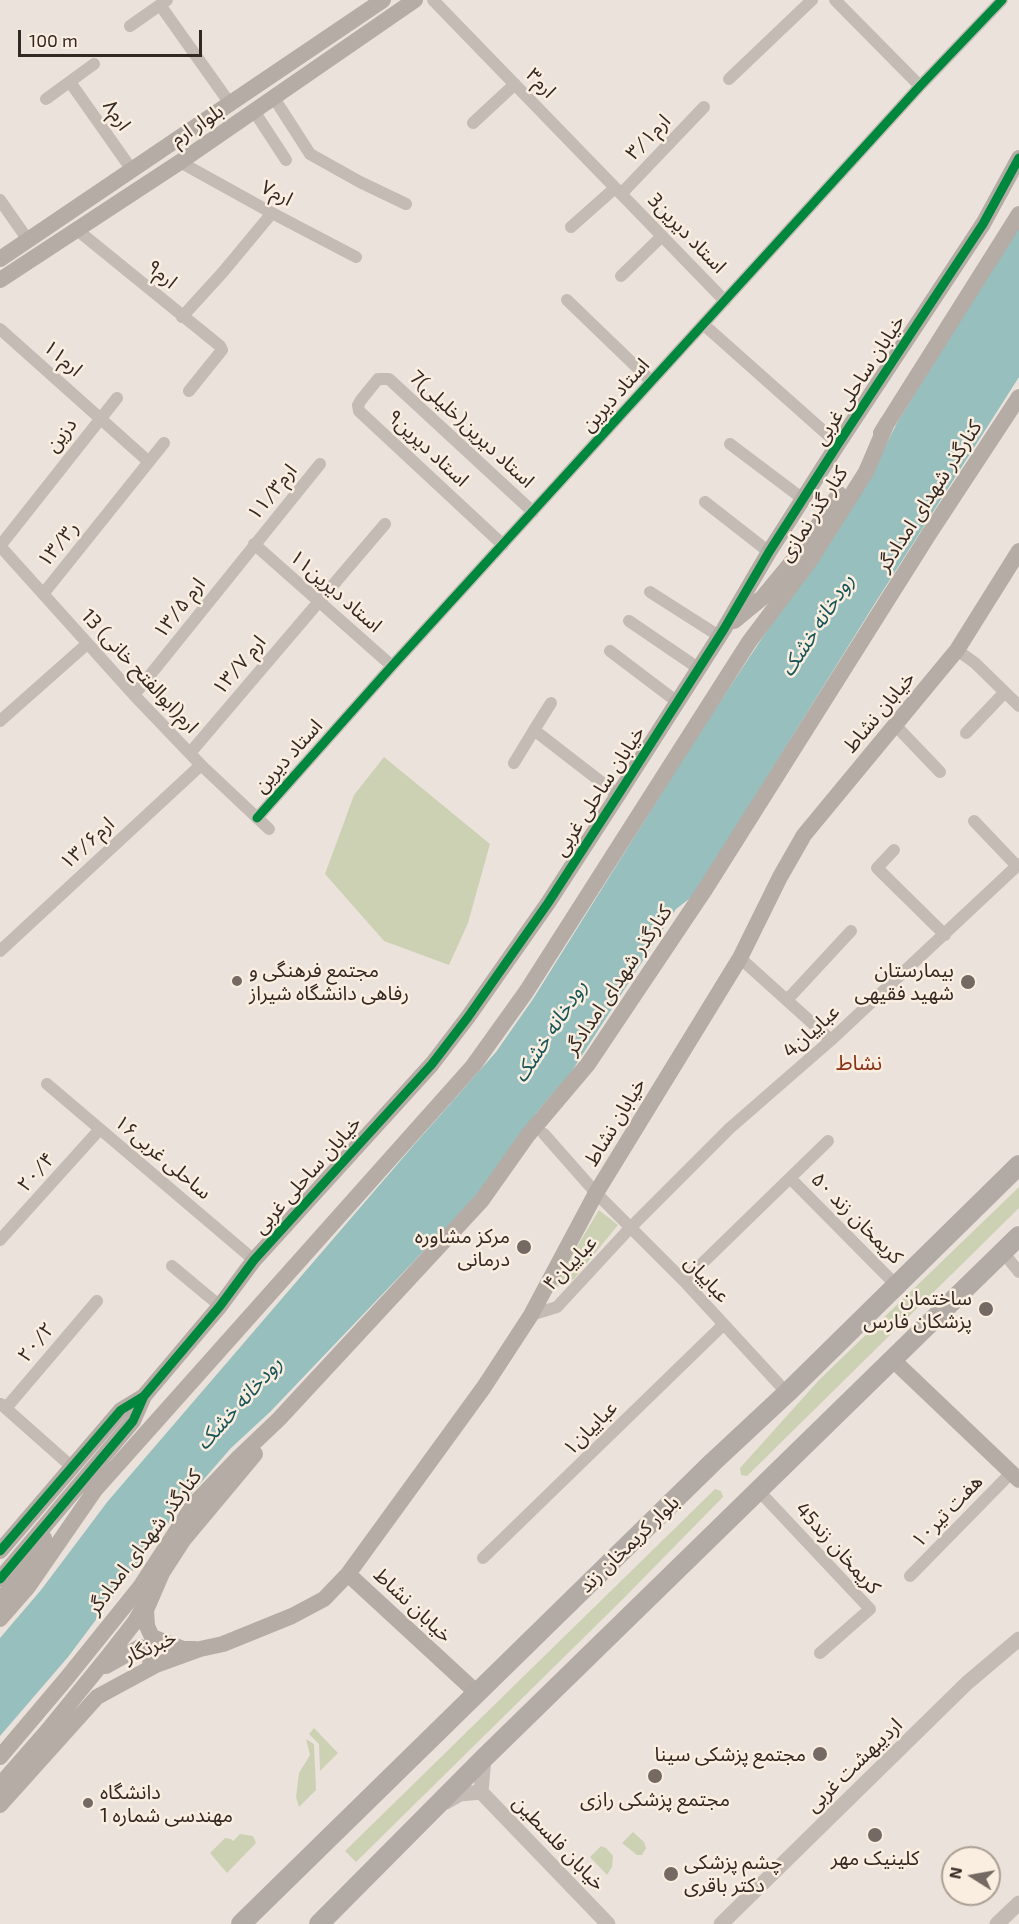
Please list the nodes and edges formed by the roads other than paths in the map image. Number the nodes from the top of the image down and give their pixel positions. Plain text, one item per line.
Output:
1 (383, 0) edge
2 (415, 0) edge
3 (433, 0) edge
4 (812, 0) edge
5 (836, 0) edge
6 (1002, 0) edge
7 (164, 2) edge
8 (130, 26) dead end
9 (94, 64) dead end
10 (729, 79) dead end
11 (70, 82) junction
12 (515, 84) junction
13 (920, 86) junction
14 (274, 98) junction
15 (46, 99) dead end
16 (231, 105) junction
17 (704, 107) dead end
18 (254, 111) junction
19 (473, 123) dead end
20 (1019, 158) edge
21 (286, 160) dead end
22 (180, 162) junction
23 (132, 170) junction
24 (618, 191) junction
25 (0, 200) edge
26 (406, 204) dead end
27 (79, 205) junction
28 (272, 213) junction
29 (1019, 214) edge
30 (82, 225) junction
31 (571, 227) dead end
32 (662, 236) junction
33 (28, 240) junction
34 (356, 257) dead end
35 (0, 259) edge
36 (621, 276) dead end
37 (0, 280) edge
38 (567, 300) dead end
39 (725, 301) junction
40 (183, 317) junction
41 (703, 324) junction
42 (0, 329) edge
43 (384, 378) joint
44 (651, 381) junction
45 (189, 391) dead end
46 (117, 398) dead end
47 (1018, 398) edge
48 (100, 416) junction
49 (887, 423) junction
50 (164, 443) dead end
51 (730, 444) dead end
52 (838, 444) junction
53 (149, 462) junction
54 (320, 464) dead end
55 (803, 499) junction
56 (705, 502) dead end
57 (533, 512) junction
58 (385, 524) dead end
59 (254, 544) junction
60 (502, 545) junction
61 (0, 546) edge
62 (1019, 551) edge
63 (769, 552) junction
64 (650, 592) dead end
65 (43, 594) junction
66 (317, 601) junction
67 (629, 621) dead end
68 (722, 632) junction
69 (87, 644) junction
70 (957, 650) junction
71 (610, 651) dead end
72 (392, 666) junction
73 (698, 668) junction
74 (1005, 692) junction
75 (134, 695) junction
76 (676, 701) junction
77 (551, 703) dead end
78 (1019, 706) edge
79 (0, 721) edge
80 (896, 726) junction
81 (534, 730) junction
82 (966, 733) dead end
83 (190, 753) junction
84 (513, 763) dead end
85 (201, 765) junction
86 (940, 772) dead end
87 (618, 795) junction
88 (257, 818) junction
89 (974, 821) dead end
90 (269, 830) dead end
91 (894, 850) dead end
92 (1018, 865) edge
93 (851, 931) dead end
94 (945, 935) junction
95 (0, 951) edge
96 (740, 958) junction
97 (787, 1000) junction
98 (831, 1040) junction
99 (47, 1084) dead end
100 (100, 1129) junction
101 (544, 1134) dead end
102 (828, 1141) dead end
103 (1019, 1165) edge
104 (790, 1178) junction
105 (596, 1193) junction
106 (630, 1228) junction
107 (1019, 1236) edge
108 (0, 1240) edge
109 (1003, 1252) junction
110 (254, 1260) junction
111 (172, 1266) dead end
112 (1019, 1272) edge
113 (684, 1281) junction
114 (896, 1286) junction
115 (97, 1300) dead end
116 (220, 1306) junction
117 (531, 1315) junction
118 (723, 1325) junction
119 (893, 1360) junction
120 (787, 1393) junction
121 (144, 1396) junction
122 (3, 1406) edge
123 (279, 1419) junction
124 (72, 1467) junction
125 (1015, 1477) edge
126 (759, 1491) junction
127 (55, 1515) junction
128 (0, 1551) edge
129 (483, 1558) dead end
130 (348, 1574) junction
131 (910, 1576) dead end
132 (0, 1579) edge
133 (152, 1595) junction
134 (0, 1601) edge
135 (0, 1618) edge
136 (1019, 1639) edge
137 (200, 1649) junction
138 (820, 1653) dead end
139 (150, 1668) junction
140 (94, 1674) junction
141 (477, 1693) junction
142 (0, 1756) edge
143 (484, 1758) junction
144 (0, 1785) edge
145 (481, 1792) junction
146 (0, 1805) edge
147 (432, 1810) junction
148 (1019, 1903) edge
149 (241, 1924) edge
150 (319, 1924) edge
151 (608, 1924) edge
152 (721, 1924) edge
153 (997, 1924) edge

1 - 16 main road, بلوار ارم
2 - 14 main road, بلوار ارم
3 - 12 street, ارم۳
4 - 10 street
5 - 13 street
6 - 13 street, استاد دیرین
7 - 8 street
7 - 16 street
9 - 11 street
11 - 15 street
11 - 23 street, ارم۸
12 - 19 street
12 - 24 street, ارم۳
13 - 39 street, استاد دیرین
14 - 18 main road, بلوار ارم
14 - 26 street
16 - 23 main road, بلوار ارم
17 - 24 street, ۳/۱ارم
18 - 21 street
18 - 22 main road, بلوار ارم
20 - 52 main road, خیابان ساحلی غربی
22 - 28 street, ارم۷
22 - 30 main road, بلوار ارم
23 - 27 main road, بلوار ارم
24 - 31 street, ۳/۱ارم
24 - 32 street, 3استاد دیرین
25 - 33 street
27 - 30 main road
27 - 33 main road, بلوار ارم
28 - 34 street, ارم۷
28 - 40 street
29 - 49 main road
30 - 37 main road, بلوار ارم
30 - 40 street, ارم۹
32 - 36 street
32 - 39 street, 3استاد دیرین
33 - 35 main road, بلوار ارم
38 - 44 street
39 - 41 street, استاد دیرین
40 - 45 street, ارم۹
41 - 44 street, استاد دیرین
41 - 52 street
42 - 48 street, ارم۱۱
43 - 57 street, 7استاد دیرین(خلیلی)
43 - 60 street, استاد دیرین۹
44 - 57 street, استاد دیرین
46 - 48 street, دزین
47 - 123 main road, کنارگذر شهدای امدادگر
48 - 53 street, ارم۱۱
48 - 61 street, دزین
49 - 68 main road
49 - 135 main road, کنار گذر نمازی
50 - 53 street, ۱۳/۳ر
51 - 55 street
52 - 55 main road, خیابان ساحلی غربی
53 - 65 street, ۱۳/۳ر
54 - 59 street, ۱۱/۳ارم
55 - 63 main road, خیابان ساحلی غربی
56 - 63 street
57 - 60 street, استاد دیرین
58 - 66 street, ۱۳/۷ ارم
59 - 66 street, استاد دیرین۱۱
59 - 75 street, ۱۳/۵ ارم
60 - 72 street, استاد دیرین
61 - 65 street, 13 ارم(ابوالفتح خانی)
62 - 70 main road, خیابان نشاط
63 - 68 main road, خیابان ساحلی غربی
64 - 68 street
65 - 69 street, 13 ارم(ابوالفتح خانی)
66 - 72 street, استاد دیرین۱۱
66 - 83 street, ۱۳/۷ ارم
67 - 73 street
68 - 73 main road, خیابان ساحلی غربی
69 - 75 street, 13 ارم(ابوالفتح خانی)
69 - 79 street
70 - 74 street
70 - 80 main road, خیابان نشاط
71 - 76 street
72 - 88 street, استاد دیرین
73 - 76 main road, خیابان ساحلی غربی
74 - 78 street
74 - 82 street
75 - 83 street, 13 ارم(ابوالفتح خانی)
76 - 87 main road, خیابان ساحلی غربی
77 - 81 street
80 - 86 street
80 - 96 main road, خیابان نشاط
81 - 84 street
81 - 87 street
83 - 85 street, 13 ارم(ابوالفتح خانی)
85 - 88 street, 13 ارم(ابوالفتح خانی)
85 - 95 street, ۱۳/۶ارم
87 - 110 main road, خیابان ساحلی غربی
88 - 90 street, 13 ارم(ابوالفتح خانی)
89 - 92 street
91 - 94 street
92 - 94 street, عباییان4
93 - 97 street
94 - 98 street, عباییان4
96 - 97 street
96 - 105 main road, خیابان نشاط
97 - 98 street
98 - 106 street, عباییان4
99 - 100 street, ساحلی غربی۱۶
100 - 108 street, ۲۰/۴
100 - 110 street, ساحلی غربی۱۶
101 - 105 street, عباییان
102 - 104 street
103 - 114 main road, بلوار کریمخان زند
104 - 113 street
104 - 114 street, کریمخان زند ۵۰
105 - 106 street, عباییان
105 - 117 main road, خیابان نشاط
106 - 113 street, عباییان
106 - 117 street, عباییان۴
107 - 109 main road
109 - 112 street
109 - 119 main road
110 - 116 main road, خیابان ساحلی غربی
111 - 116 street
113 - 118 street, عباییان
114 - 120 main road, بلوار کریمخان زند
115 - 122 street, ۲۰/۲
116 - 121 main road, خیابان ساحلی غربی
117 - 130 main road, خیابان نشاط
118 - 120 street, عباییان
118 - 129 street, عباییان۱
119 - 125 main road
119 - 126 main road
120 - 141 main road, بلوار کریمخان زند
121 - 124 main road, خیابان ساحلی غربی
121 - 127 main road, خیابان ساحلی غربی
122 - 124 street
123 - 133 main road
123 - 142 main road, کنارگذر شهدای امدادگر
124 - 128 main road, خیابان ساحلی غربی
125 - 131 street, ۱۰هفت تیر
126 - 138 street, کریمخان زند45
126 - 143 main road
127 - 132 main road, خیابان ساحلی غربی
127 - 134 main road
130 - 137 main road, خبرنگار
130 - 141 main road, خیابان نشاط
133 - 137 main road
133 - 140 main road
136 - 152 street, اردیبهشت غربی
137 - 139 main road, خبرنگار
139 - 140 main road
139 - 146 main road, خبرنگار
140 - 144 main road
141 - 149 main road, بلوار کریمخان زند
143 - 145 street
143 - 147 main road
145 - 147 street
145 - 151 street, خیابان فلسطین
147 - 150 main road
148 - 153 street

